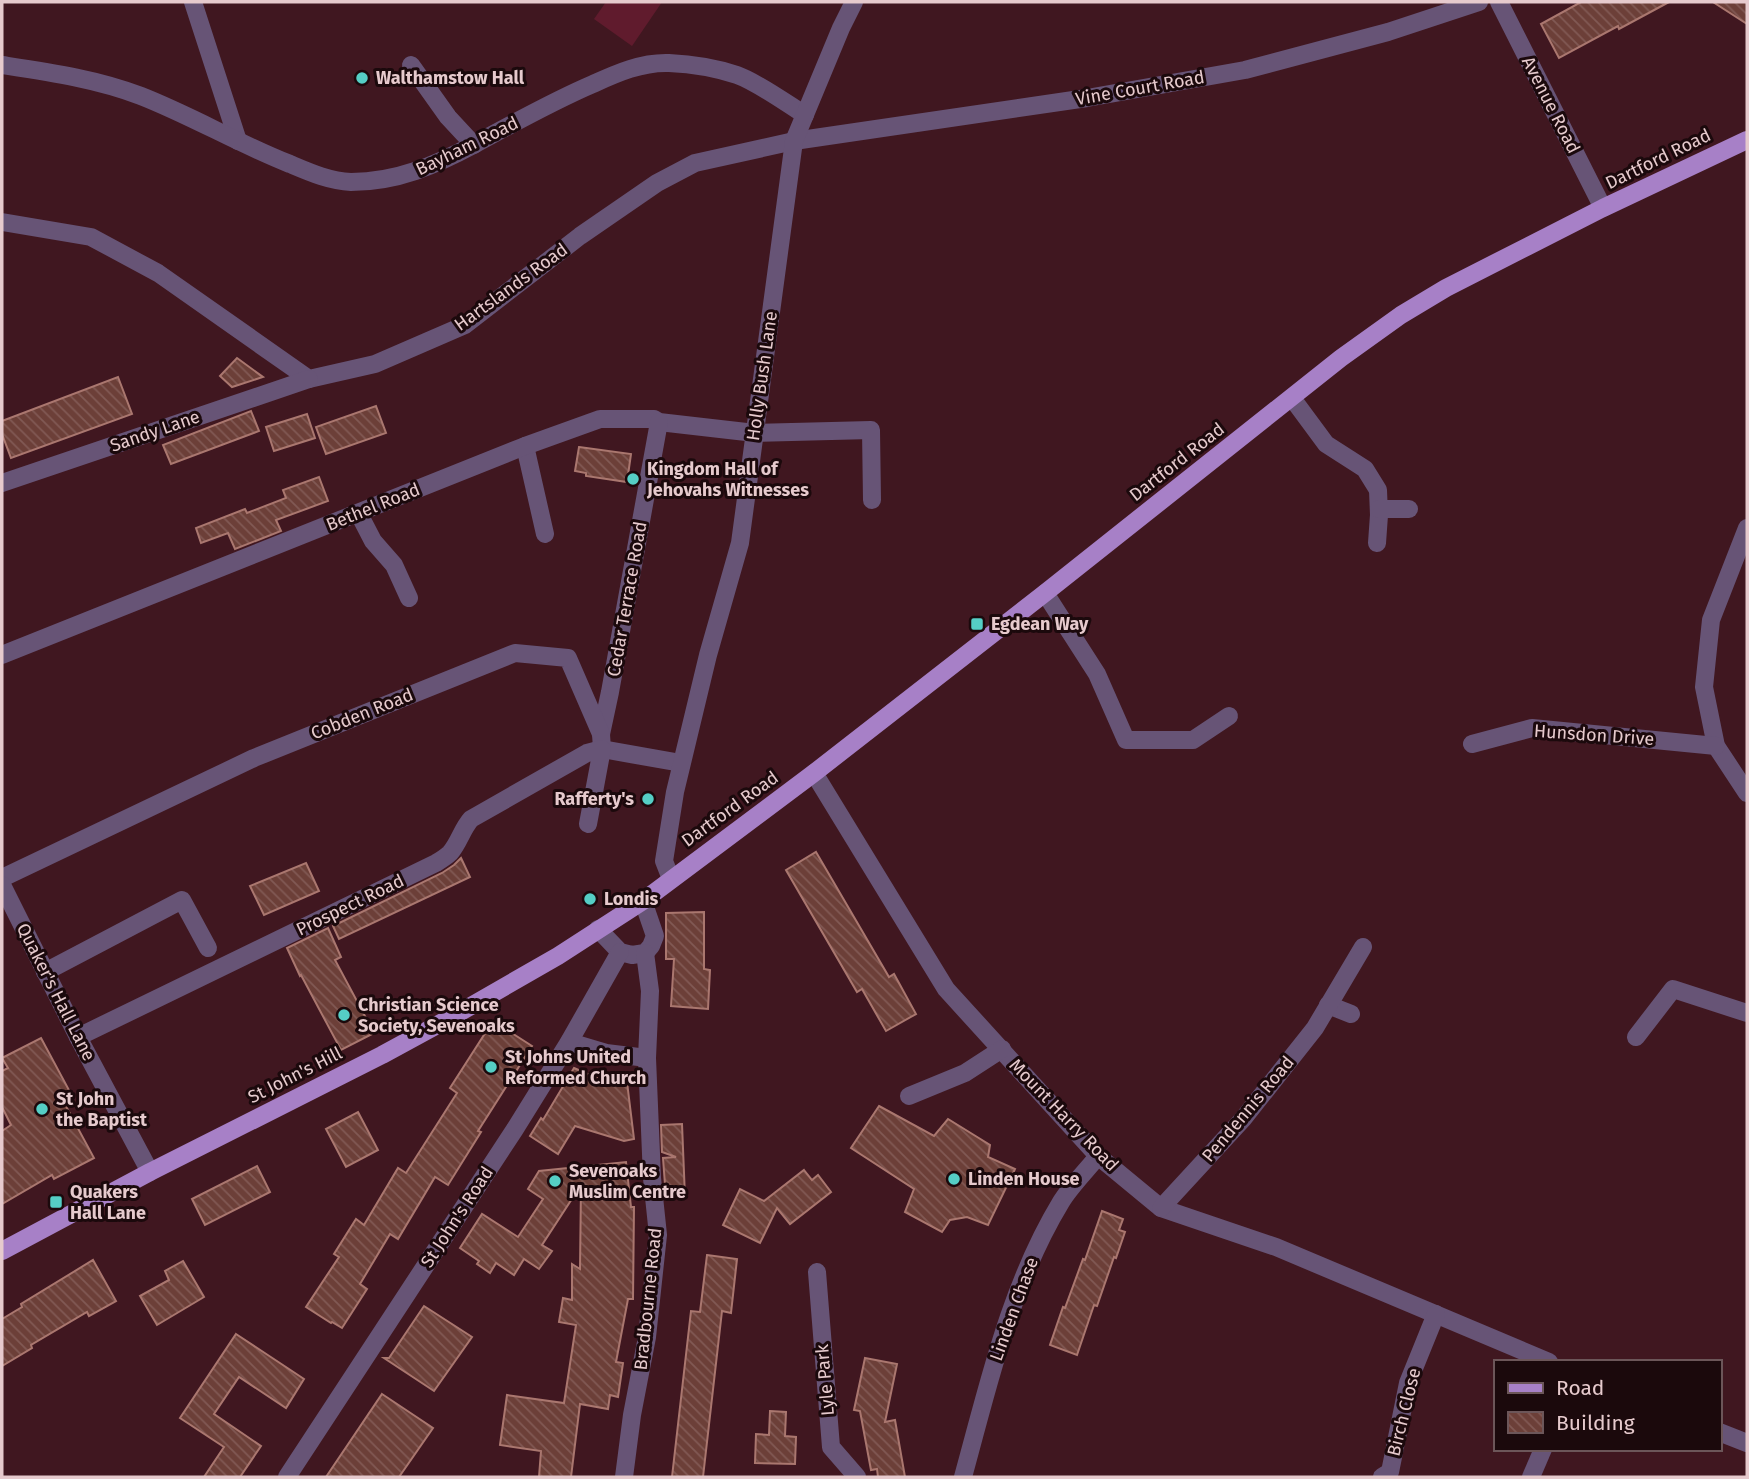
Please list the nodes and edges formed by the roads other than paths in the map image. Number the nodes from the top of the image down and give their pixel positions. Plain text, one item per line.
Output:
1 (193, 2) edge
2 (854, 2) edge
3 (1479, 2) edge
4 (1499, 2) edge
5 (2, 65) edge
6 (411, 65) dead end
7 (805, 115) junction
8 (1747, 140) edge
9 (238, 141) junction
10 (794, 141) junction
11 (474, 145) junction
12 (1603, 208) junction
13 (2, 222) edge
14 (309, 379) junction
15 (1292, 398) junction
16 (659, 422) junction
17 (755, 433) junction
18 (525, 446) junction
19 (2, 483) edge
20 (872, 500) dead end
21 (1379, 509) junction
22 (1409, 509) dead end
23 (359, 513) junction
24 (1747, 528) edge
25 (545, 534) dead end
26 (1377, 543) dead end
27 (1045, 593) junction
28 (409, 598) dead end
29 (2, 655) edge
30 (1228, 716) dead end
31 (602, 741) junction
32 (1472, 744) dead end
33 (1716, 746) junction
34 (681, 763) junction
35 (814, 773) junction
36 (1747, 793) edge
37 (588, 824) dead end
38 (671, 879) junction
39 (3, 889) edge
40 (643, 901) junction
41 (598, 929) junction
42 (1363, 947) dead end
43 (208, 948) dead end
44 (620, 952) junction
45 (645, 953) junction
46 (46, 972) junction
47 (1328, 1005) junction
48 (1747, 1013) edge
49 (1351, 1014) dead end
50 (78, 1037) junction
51 (1636, 1037) dead end
52 (569, 1042) junction
53 (1002, 1049) junction
54 (647, 1058) junction
55 (909, 1096) dead end
56 (1098, 1156) junction
57 (150, 1172) junction
58 (1161, 1208) junction
59 (2, 1251) edge
60 (817, 1272) dead end
61 (1436, 1314) junction
62 (1544, 1360) edge
63 (1721, 1433) edge
64 (1747, 1443) edge
65 (1542, 1451) edge
66 (1391, 1476) edge
67 (287, 1477) edge
68 (624, 1477) edge
69 (857, 1477) edge
70 (963, 1477) edge
71 (1531, 1477) edge

1 - 9 street
2 - 7 street, Holly Bush Lane
3 - 10 street, Vine Court Road
4 - 12 street, Avenue Road
5 - 9 street, Bayham Road
6 - 11 street
7 - 10 street, Holly Bush Lane
7 - 11 street, Bayham Road
8 - 12 main road, Dartford Road
9 - 11 street, Bayham Road
10 - 14 street, Hartslands Road
10 - 17 street, Holly Bush Lane
12 - 15 main road, Dartford Road
13 - 14 street
14 - 19 street, Sandy Lane
15 - 21 street
15 - 27 main road, Dartford Road
16 - 17 street, Bethel Road
16 - 18 street, Bethel Road
16 - 31 street, Cedar Terrace Road
17 - 20 street, Bethel Road
17 - 34 street, Holly Bush Lane
18 - 23 street, Bethel Road
18 - 25 street
21 - 22 street
21 - 26 street
23 - 28 street
23 - 29 street, Bethel Road
24 - 33 street
27 - 30 street
27 - 35 main road, Dartford Road
31 - 34 street
31 - 37 street, Cedar Terrace Road
31 - 39 street, Cobden Road
31 - 50 street, Prospect Road
32 - 33 street, Hunsdon Drive
33 - 36 street
34 - 38 street, Holly Bush Lane
35 - 38 main road, Dartford Road
35 - 53 street, Mount Harry Road
38 - 40 main road, St John's Hill
39 - 46 street, Quaker's Hall Lane
40 - 41 main road, St John's Hill
40 - 45 street, Bradbourne Road
41 - 44 street
41 - 57 main road, St John's Hill
42 - 47 street, Pendennis Road
43 - 46 street
44 - 45 street
44 - 52 street, St John's Road
45 - 54 street, Bradbourne Road
46 - 50 street, Quaker's Hall Lane
47 - 49 street
47 - 58 street, Pendennis Road
48 - 51 street
50 - 57 street, Quaker's Hall Lane
52 - 54 street
52 - 67 street, St John's Road
53 - 55 street
53 - 56 street, Mount Harry Road
54 - 68 street, Bradbourne Road
56 - 58 street, Mount Harry Road
56 - 70 street, Linden Chase
57 - 59 main road, St John's Hill
58 - 61 street, Mount Harry Road
60 - 69 street, Lyle Park
61 - 62 street, Mount Harry Road
61 - 66 street, Birch Close
63 - 64 street
65 - 71 street

